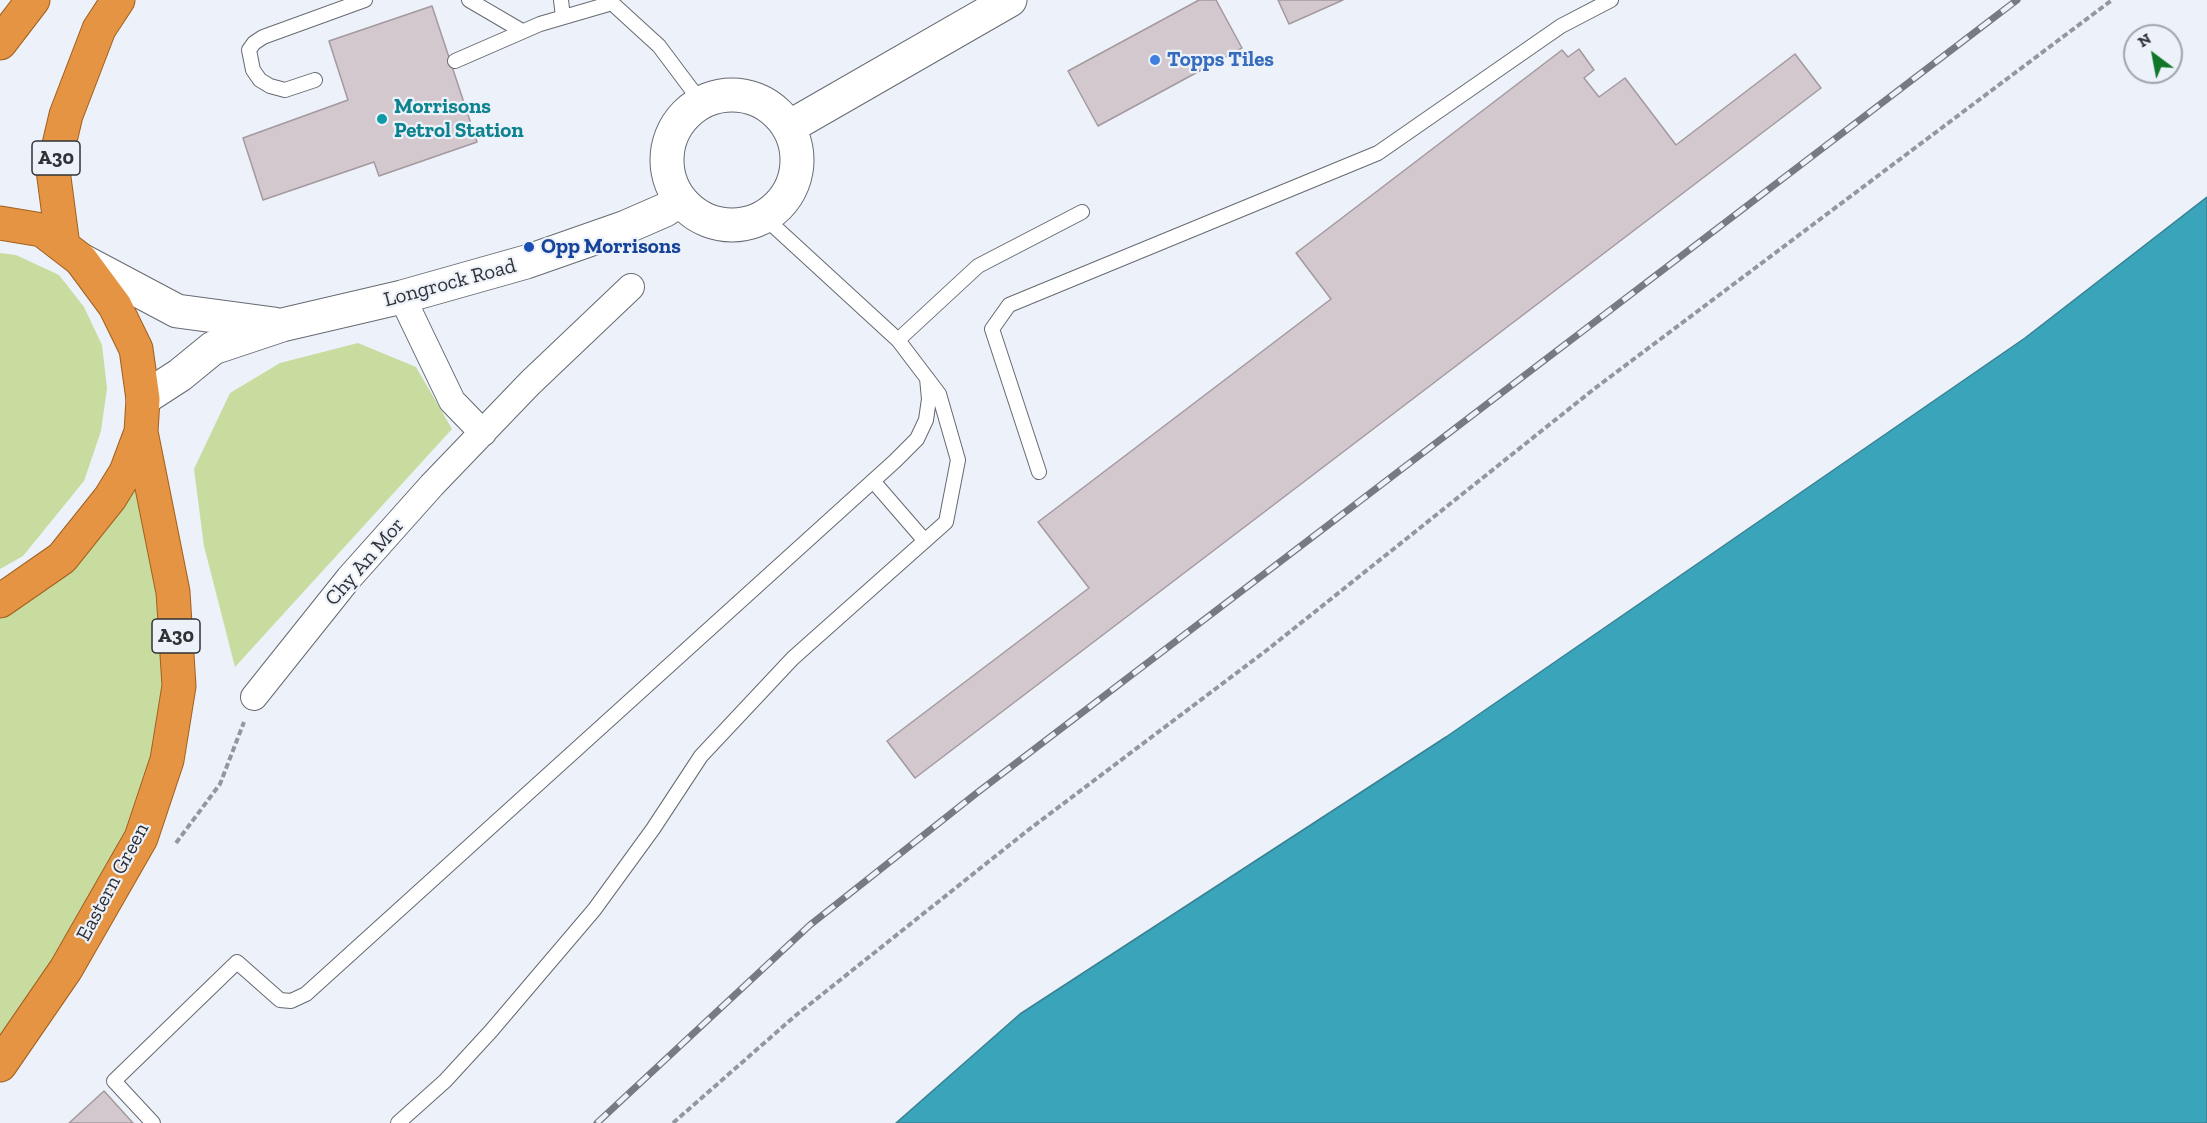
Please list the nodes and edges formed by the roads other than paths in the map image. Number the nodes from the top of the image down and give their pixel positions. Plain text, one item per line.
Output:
1 (33, 0) edge
2 (118, 0) edge
3 (366, 0) edge
4 (469, 0) edge
5 (561, 0) edge
6 (1010, 0) edge
7 (1611, 0) edge
8 (563, 17) junction
9 (522, 31) junction
10 (0, 44) edge
11 (455, 61) dead end
12 (315, 80) dead end
13 (701, 102) junction
14 (789, 127) junction
15 (680, 200) junction
16 (1082, 212) dead end
17 (764, 217) junction
18 (0, 223) edge
19 (72, 253) junction
20 (631, 287) dead end
21 (402, 297) junction
22 (282, 325) junction
23 (898, 340) junction
24 (927, 378) junction
25 (143, 399) junction
26 (141, 432) junction
27 (483, 433) junction
28 (1039, 472) dead end
29 (873, 481) junction
30 (925, 541) junction
31 (0, 601) edge
32 (254, 697) road end
33 (0, 1065) edge
34 (153, 1123) edge
35 (398, 1123) edge

1 - 10 highway
2 - 19 highway, A30
3 - 12 lane
4 - 9 lane
5 - 8 lane
6 - 14 street
7 - 28 lane
8 - 9 lane
8 - 13 lane
9 - 11 lane
13 - 14 street
13 - 15 street
14 - 17 street
15 - 17 street
15 - 21 street, Longrock Road
16 - 23 lane
17 - 23 lane
18 - 19 highway
19 - 22 street, Longrock Road
19 - 25 highway
20 - 27 street, Chy An Mor
21 - 22 street, Longrock Road
21 - 27 street
22 - 25 street, Longrock Road
23 - 24 lane
24 - 29 lane
24 - 30 lane
25 - 26 highway
26 - 31 highway
26 - 33 highway, Eastern Green / A30
27 - 32 street, Chy An Mor
29 - 30 lane
29 - 34 lane
30 - 35 lane

